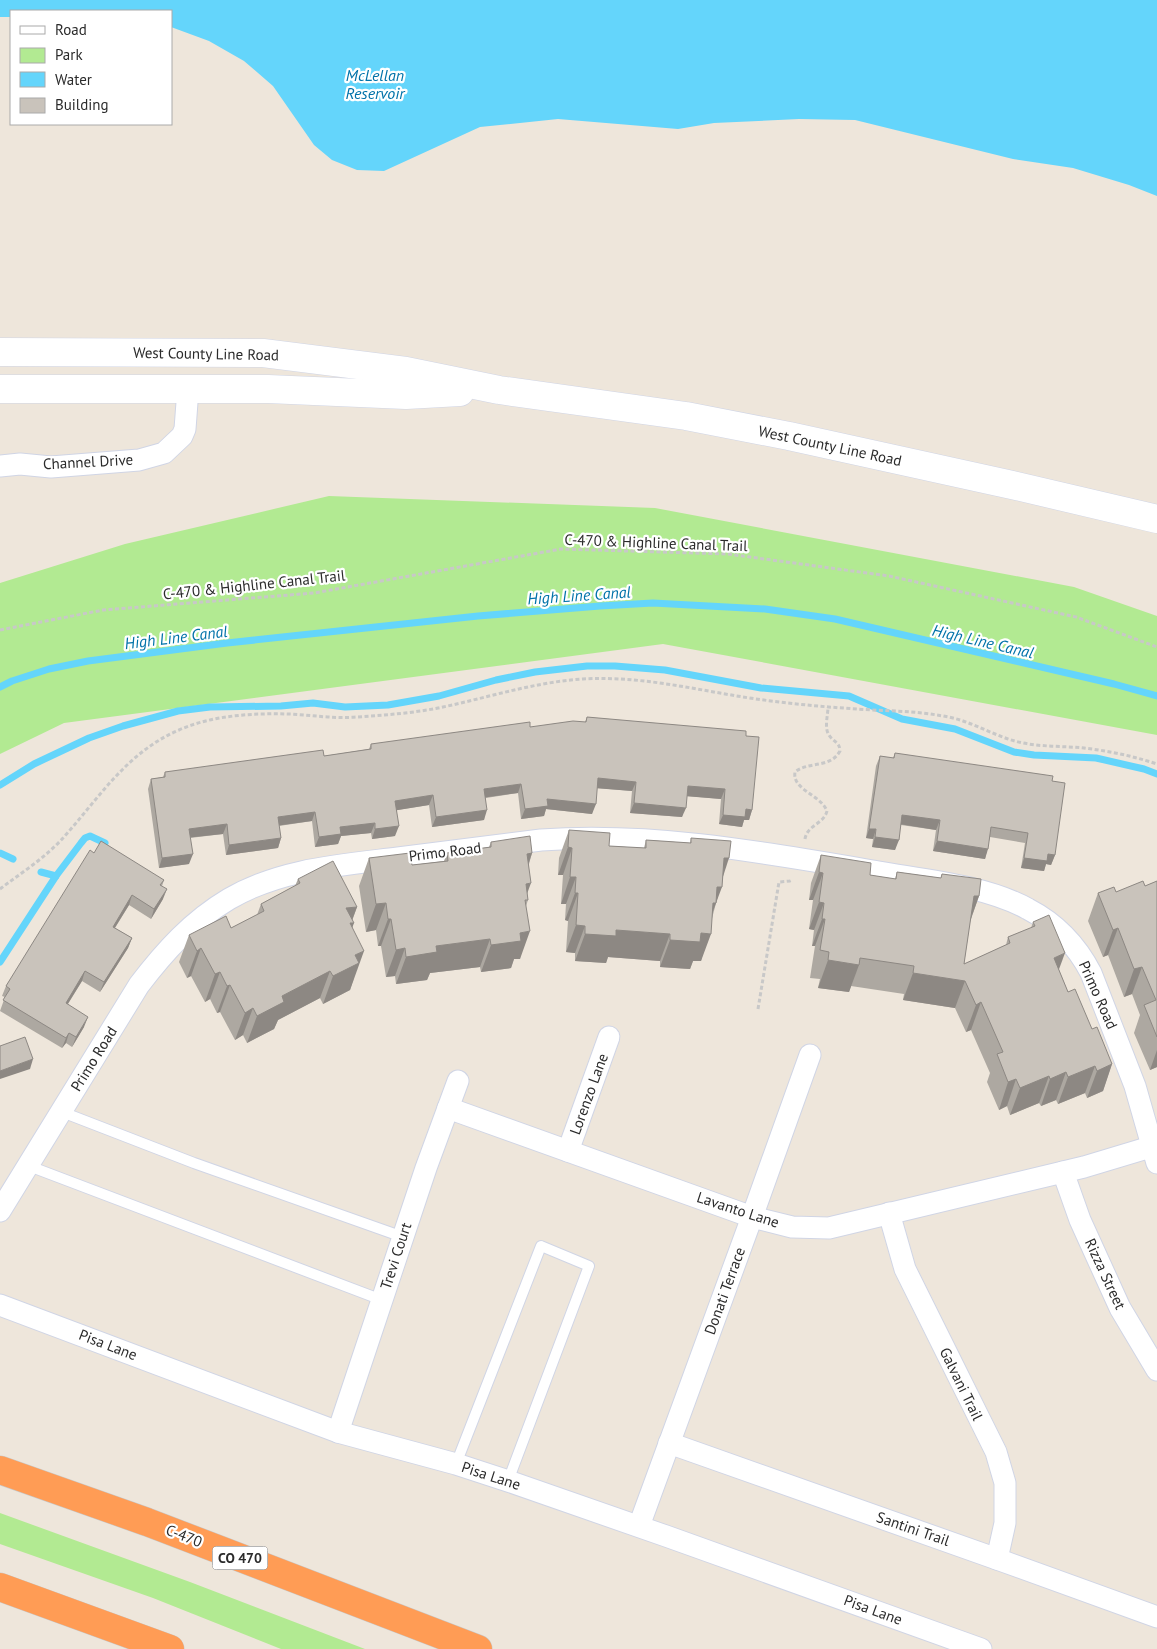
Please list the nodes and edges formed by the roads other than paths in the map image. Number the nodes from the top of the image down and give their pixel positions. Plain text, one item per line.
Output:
1 (0, 352) edge
2 (0, 389) edge
3 (188, 389) junction
4 (499, 390) junction
5 (0, 466) edge
6 (1157, 519) edge
7 (609, 1037) dead end
8 (810, 1055) dead end
9 (458, 1081) dead end
10 (448, 1108) junction
11 (62, 1112) junction
12 (568, 1151) junction
13 (1155, 1151) edge
14 (28, 1166) junction
15 (1062, 1172) junction
16 (0, 1211) edge
17 (889, 1213) junction
18 (752, 1217) junction
19 (403, 1237) junction
20 (382, 1300) junction
21 (0, 1305) edge
22 (1157, 1370) edge
23 (338, 1432) junction
24 (669, 1443) junction
25 (456, 1464) junction
26 (0, 1470) edge
27 (508, 1481) junction
28 (639, 1526) junction
29 (997, 1559) junction
30 (0, 1587) edge
31 (1157, 1617) edge
32 (170, 1649) edge
33 (478, 1649) edge
34 (981, 1649) edge

1 - 4 main road, West County Line Road
2 - 3 main road, West County Line Road
3 - 4 main road, West County Line Road
3 - 5 street, Channel Drive
4 - 6 main road, West County Line Road
7 - 12 street, Lorenzo Lane
8 - 18 street, Donati Terrace
9 - 10 street, Trevi Court
10 - 12 street, Lavanto Lane
10 - 19 street, Trevi Court
11 - 13 street, Primo Road
11 - 14 street, Primo Road
11 - 19 lane
12 - 18 street, Lavanto Lane
13 - 15 street, Lavanto Lane
14 - 16 street, Primo Road
14 - 20 lane
15 - 17 street, Lavanto Lane
15 - 22 street, Rizza Street
17 - 18 street, Lavanto Lane
17 - 29 street, Galvani Trail
18 - 24 street, Donati Terrace
19 - 20 street, Trevi Court
20 - 23 street, Trevi Court
21 - 23 street, Pisa Lane
23 - 25 street, Pisa Lane
24 - 28 street, Donati Terrace
24 - 29 street, Santini Trail
25 - 27 street, Pisa Lane
25 - 27 lane
26 - 33 highway, C-470 / CO 470
27 - 28 street, Pisa Lane
28 - 34 street, Pisa Lane
29 - 31 street, Santini Trail
30 - 32 highway

